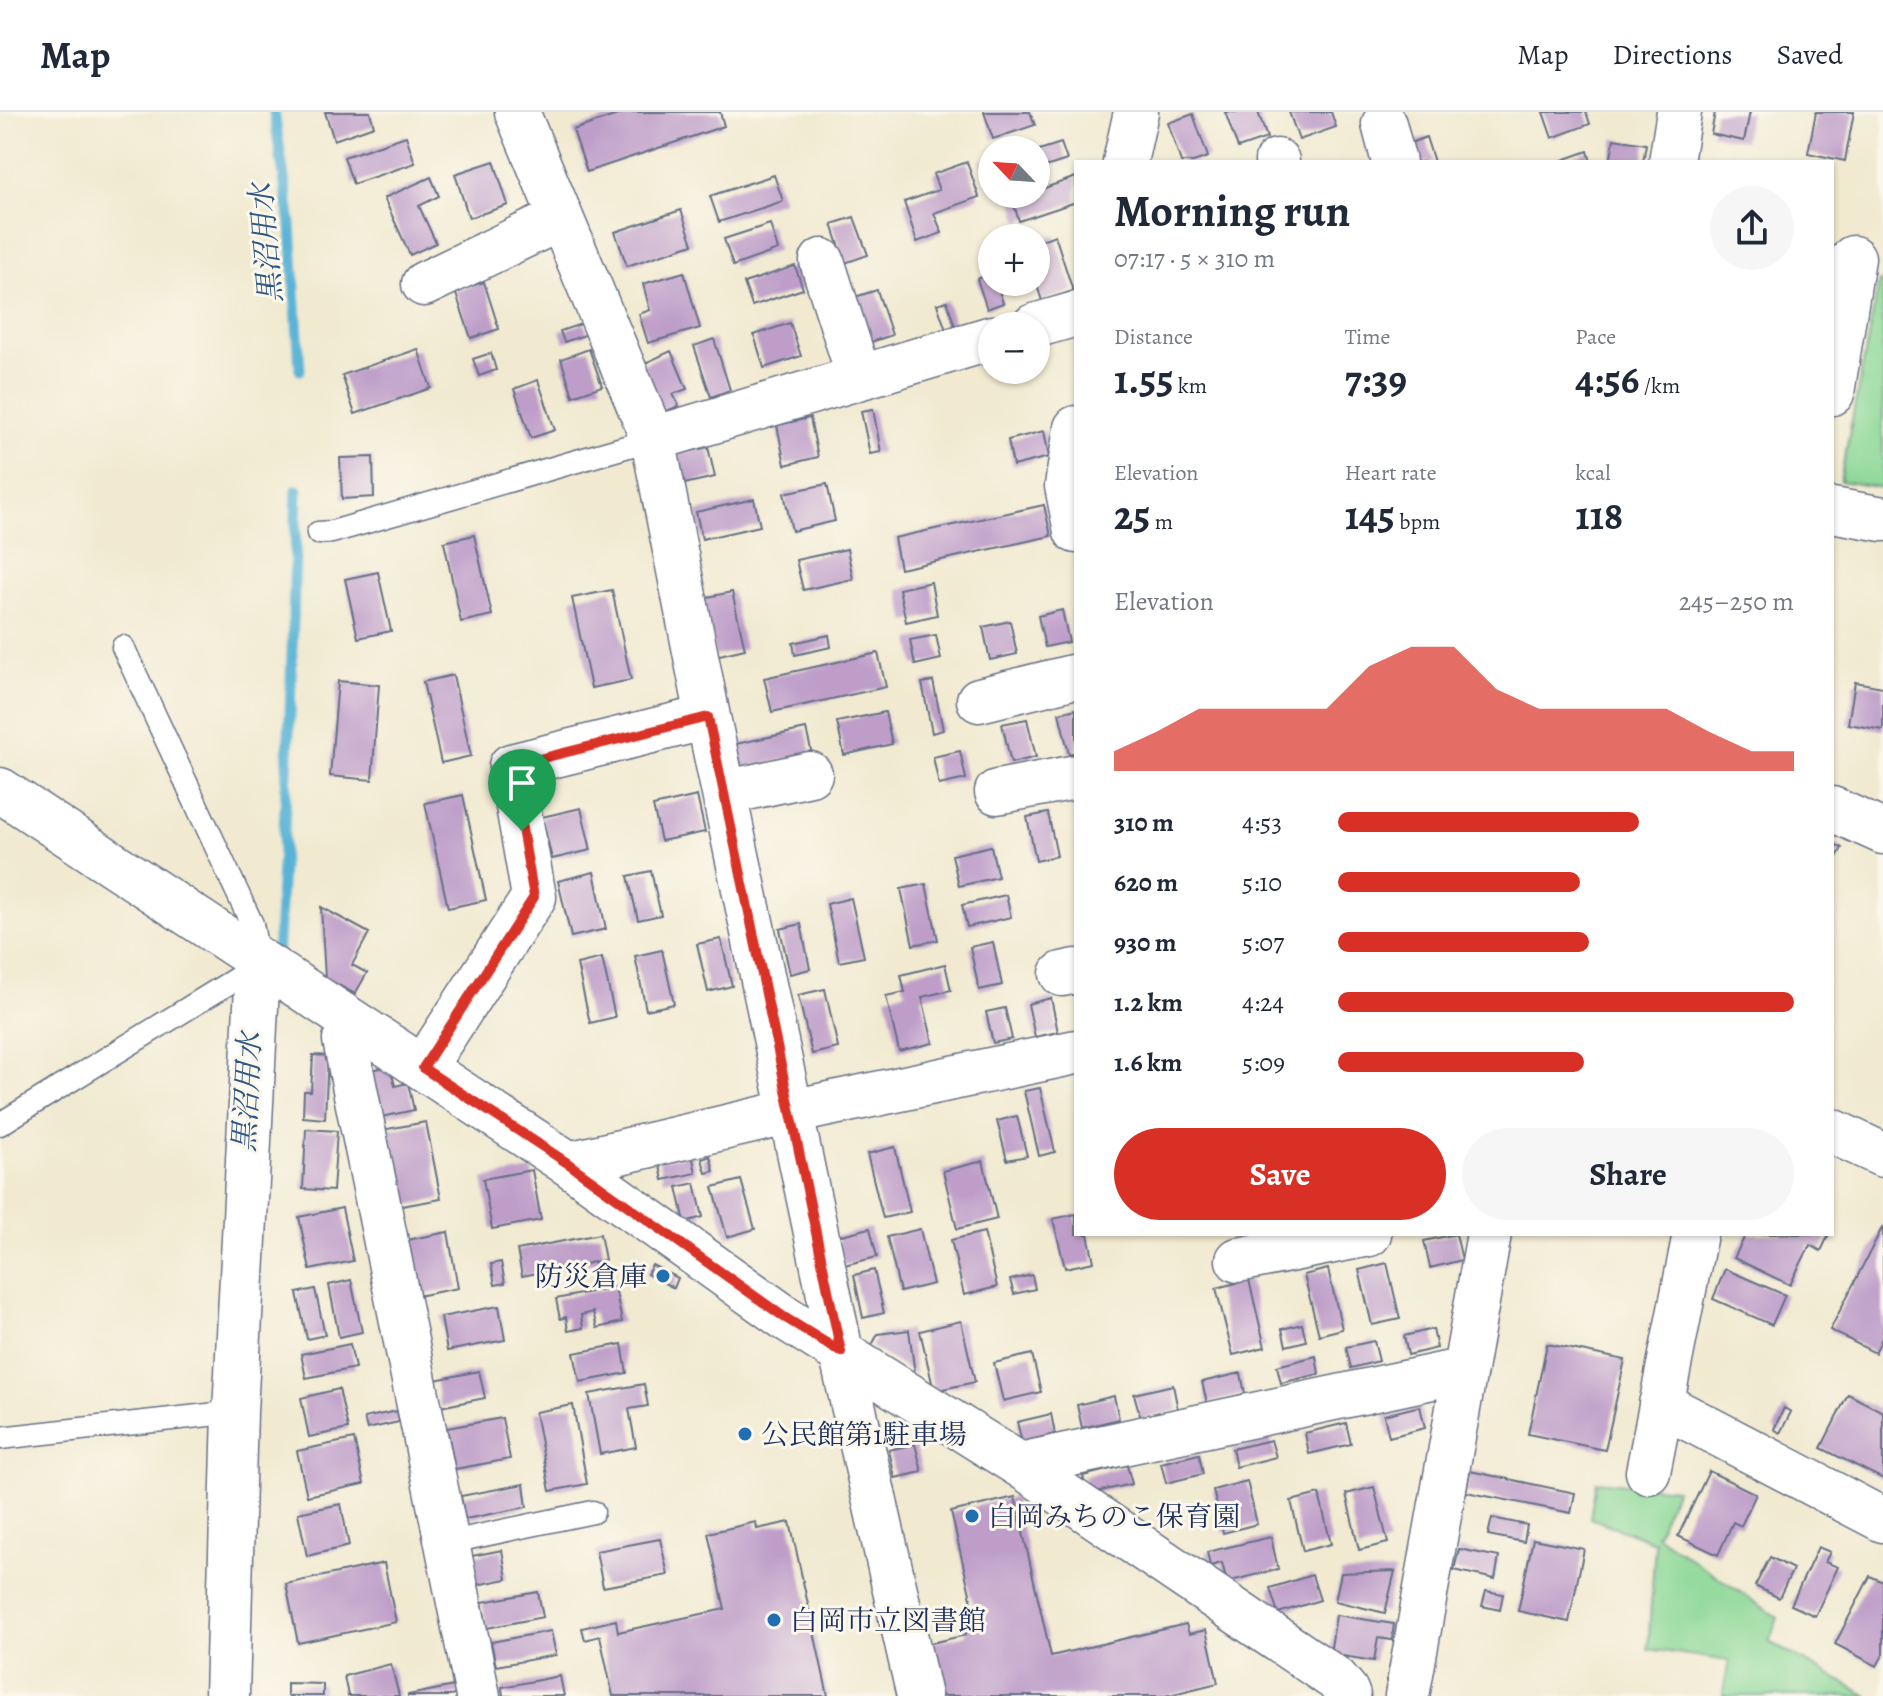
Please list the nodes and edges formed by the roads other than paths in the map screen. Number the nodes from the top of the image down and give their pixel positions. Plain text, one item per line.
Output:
1 (517, 112) edge
2 (1136, 112) edge
3 (1679, 112) edge
4 (1125, 160) edge
5 (1671, 160) edge
6 (561, 218) junction
7 (1856, 258) edge
8 (822, 261) dead end
9 (424, 284) dead end
10 (1074, 315) edge
11 (1050, 321) edge
12 (978, 342) edge
13 (859, 377) junction
14 (1834, 382) edge
15 (653, 439) junction
16 (1074, 441) edge
17 (1834, 510) edge
18 (1883, 519) edge
19 (1074, 521) edge
20 (318, 533) dead end
21 (123, 647) dead end
22 (1074, 676) edge
23 (979, 700) dead end
24 (708, 717) junction
25 (810, 774) dead end
26 (1074, 777) edge
27 (0, 790) edge
28 (997, 792) dead end
29 (724, 793) junction
30 (1834, 810) edge
31 (1883, 832) edge
32 (271, 968) junction
33 (350, 1021) junction
34 (1074, 1052) edge
35 (423, 1068) junction
36 (791, 1112) junction
37 (0, 1124) edge
38 (1834, 1132) edge
39 (1883, 1155) edge
40 (569, 1164) junction
41 (1359, 1236) edge
42 (1489, 1236) edge
43 (1695, 1236) edge
44 (1238, 1260) dead end
45 (841, 1352) junction
46 (1465, 1370) junction
47 (1661, 1404) junction
48 (235, 1412) junction
49 (0, 1438) edge
50 (1020, 1465) junction
51 (1648, 1472) dead end
52 (593, 1512) dead end
53 (1883, 1520) edge
54 (446, 1543) junction
55 (227, 1696) edge
56 (478, 1696) edge
57 (919, 1696) edge
58 (1348, 1696) edge
59 (1407, 1696) edge

1 - 6 street
2 - 4 street
3 - 5 street
6 - 9 street
6 - 15 street
7 - 14 street
8 - 13 street
10 - 11 street
12 - 13 street
13 - 15 street
15 - 20 lane
15 - 24 street
16 - 19 street
17 - 18 street
21 - 32 lane
22 - 23 street
24 - 29 street
24 - 35 street
25 - 29 street
26 - 28 street
27 - 32 street
29 - 36 street
30 - 31 street
32 - 33 street
32 - 37 lane
32 - 48 street
33 - 35 street
33 - 54 street
34 - 36 street
35 - 40 street
36 - 40 street
36 - 45 street
38 - 39 street
40 - 45 street
41 - 44 street
42 - 46 street
43 - 47 street
45 - 50 street
45 - 57 street
46 - 50 street
46 - 59 street
47 - 51 street
47 - 53 street
48 - 49 lane
48 - 55 street
50 - 58 street
52 - 54 lane
54 - 56 street

